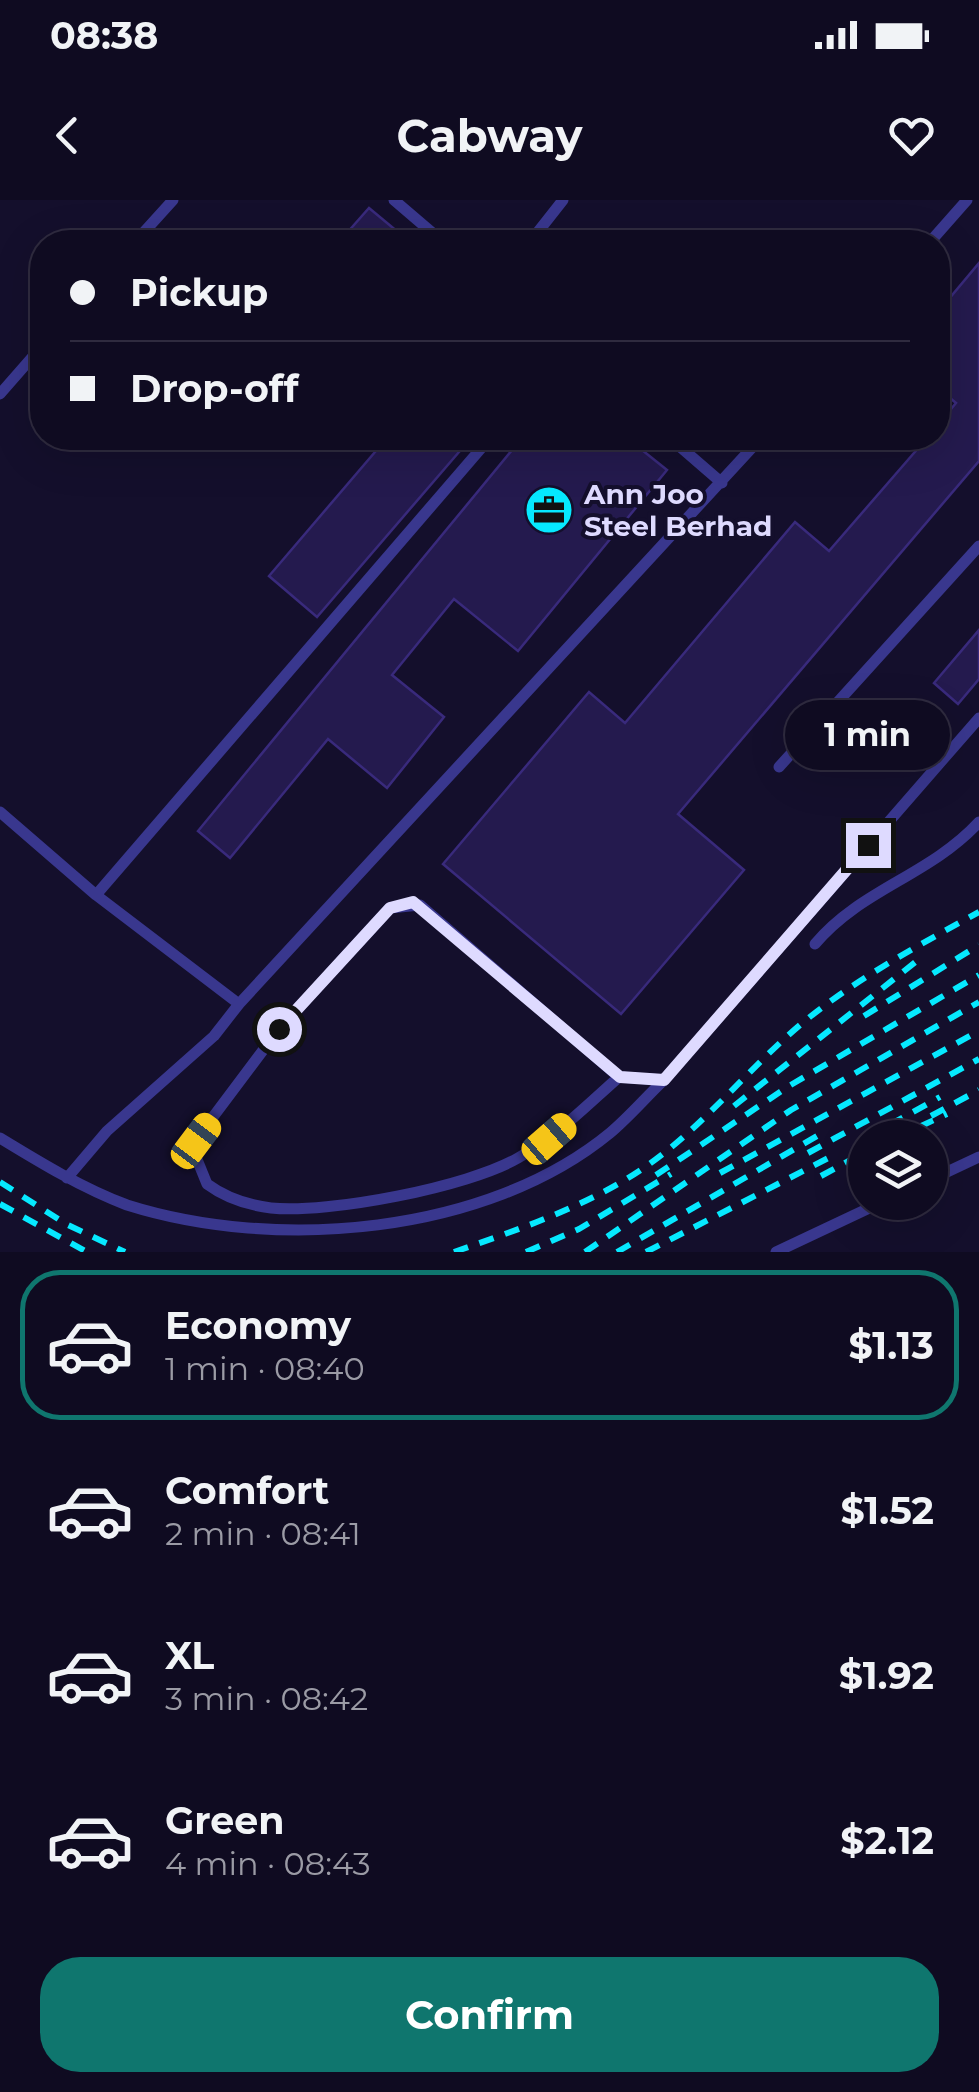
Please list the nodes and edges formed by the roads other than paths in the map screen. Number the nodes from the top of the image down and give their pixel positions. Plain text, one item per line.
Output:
1 (173, 200) edge
2 (563, 200) edge
3 (967, 200) edge
4 (402, 203) edge
5 (146, 230) edge
6 (430, 230) edge
7 (539, 230) edge
8 (941, 230) edge
9 (30, 360) edge
10 (0, 394) edge
11 (480, 450) edge
12 (684, 450) edge
13 (750, 450) edge
14 (722, 482) junction
15 (979, 546) edge
16 (979, 718) edge
17 (779, 766) dead end
18 (0, 812) edge
19 (977, 828) edge
20 (96, 895) junction
21 (816, 944) dead end
22 (239, 1004) junction
23 (620, 1077) junction
24 (664, 1080) junction
25 (0, 1138) edge
26 (979, 1157) edge
27 (948, 1172) edge
28 (67, 1178) junction
29 (848, 1218) edge
30 (776, 1252) edge

1 - 5 lane
2 - 7 lane
3 - 8 lane
4 - 6 lane
9 - 10 lane
11 - 20 lane
12 - 14 lane
13 - 14 lane
14 - 22 lane
15 - 17 lane
16 - 24 lane
18 - 20 lane
19 - 21 lane
20 - 22 lane
22 - 28 lane
23 - 23 lane
23 - 24 lane
24 - 28 lane
25 - 28 lane
26 - 27 lane
29 - 30 lane

